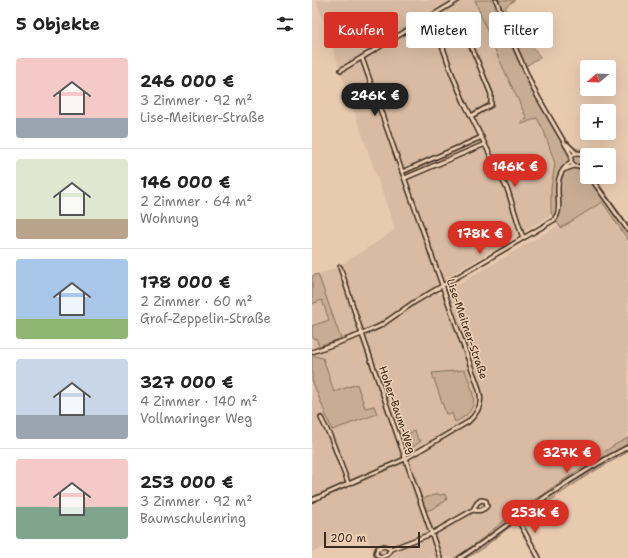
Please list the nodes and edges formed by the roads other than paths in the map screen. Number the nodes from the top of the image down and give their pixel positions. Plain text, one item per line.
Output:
1 (458, 0) edge
2 (497, 1) edge
3 (438, 12) edge
4 (406, 32) edge
5 (443, 48) edge
6 (472, 48) edge
7 (362, 58) junction
8 (340, 70) dead end
9 (471, 116) junction
10 (482, 137) junction
11 (564, 141) junction
12 (485, 144) junction
13 (576, 153) junction
14 (580, 155) edge
15 (572, 156) junction
16 (571, 162) junction
17 (574, 166) junction
18 (580, 166) edge
19 (563, 170) junction
20 (402, 172) junction
21 (405, 178) junction
22 (595, 184) edge
23 (628, 230) edge
24 (524, 237) junction
25 (340, 267) dead end
26 (443, 286) junction
27 (362, 334) junction
28 (312, 352) edge
29 (321, 418) dead end
30 (628, 447) edge
31 (405, 459) junction
32 (348, 483) junction
33 (312, 500) edge
34 (473, 510) junction
35 (517, 518) junction
36 (431, 534) junction
37 (391, 549) junction
38 (440, 558) edge
39 (460, 558) edge
40 (539, 558) edge

1 - 3 street
2 - 11 street
4 - 7 street
5 - 9 street
6 - 9 street
7 - 8 street
7 - 20 street, Lise-Meitner-Straße
9 - 10 street
10 - 12 street
10 - 20 street
11 - 13 street
11 - 15 street
12 - 21 street
12 - 24 street
13 - 14 street
13 - 15 street
15 - 16 street
16 - 17 street
16 - 19 street
17 - 18 street
17 - 19 street
19 - 24 street
20 - 21 street, Lise-Meitner-Straße
21 - 26 street, Lise-Meitner-Straße
22 - 23 street
24 - 26 street
25 - 27 street, Hoher-Baum-Weg
26 - 27 street
26 - 31 street, Lise-Meitner-Straße
27 - 28 street
27 - 31 street, Hoher-Baum-Weg
29 - 32 street
30 - 35 street
31 - 32 street, Lise-Meitner-Straße
31 - 36 street, Hoher-Baum-Weg
32 - 33 street, Lise-Meitner-Straße
34 - 34 street
34 - 36 street
35 - 39 street
35 - 40 street
36 - 37 street
36 - 38 street, Hoher-Baum-Weg
37 - 37 street

